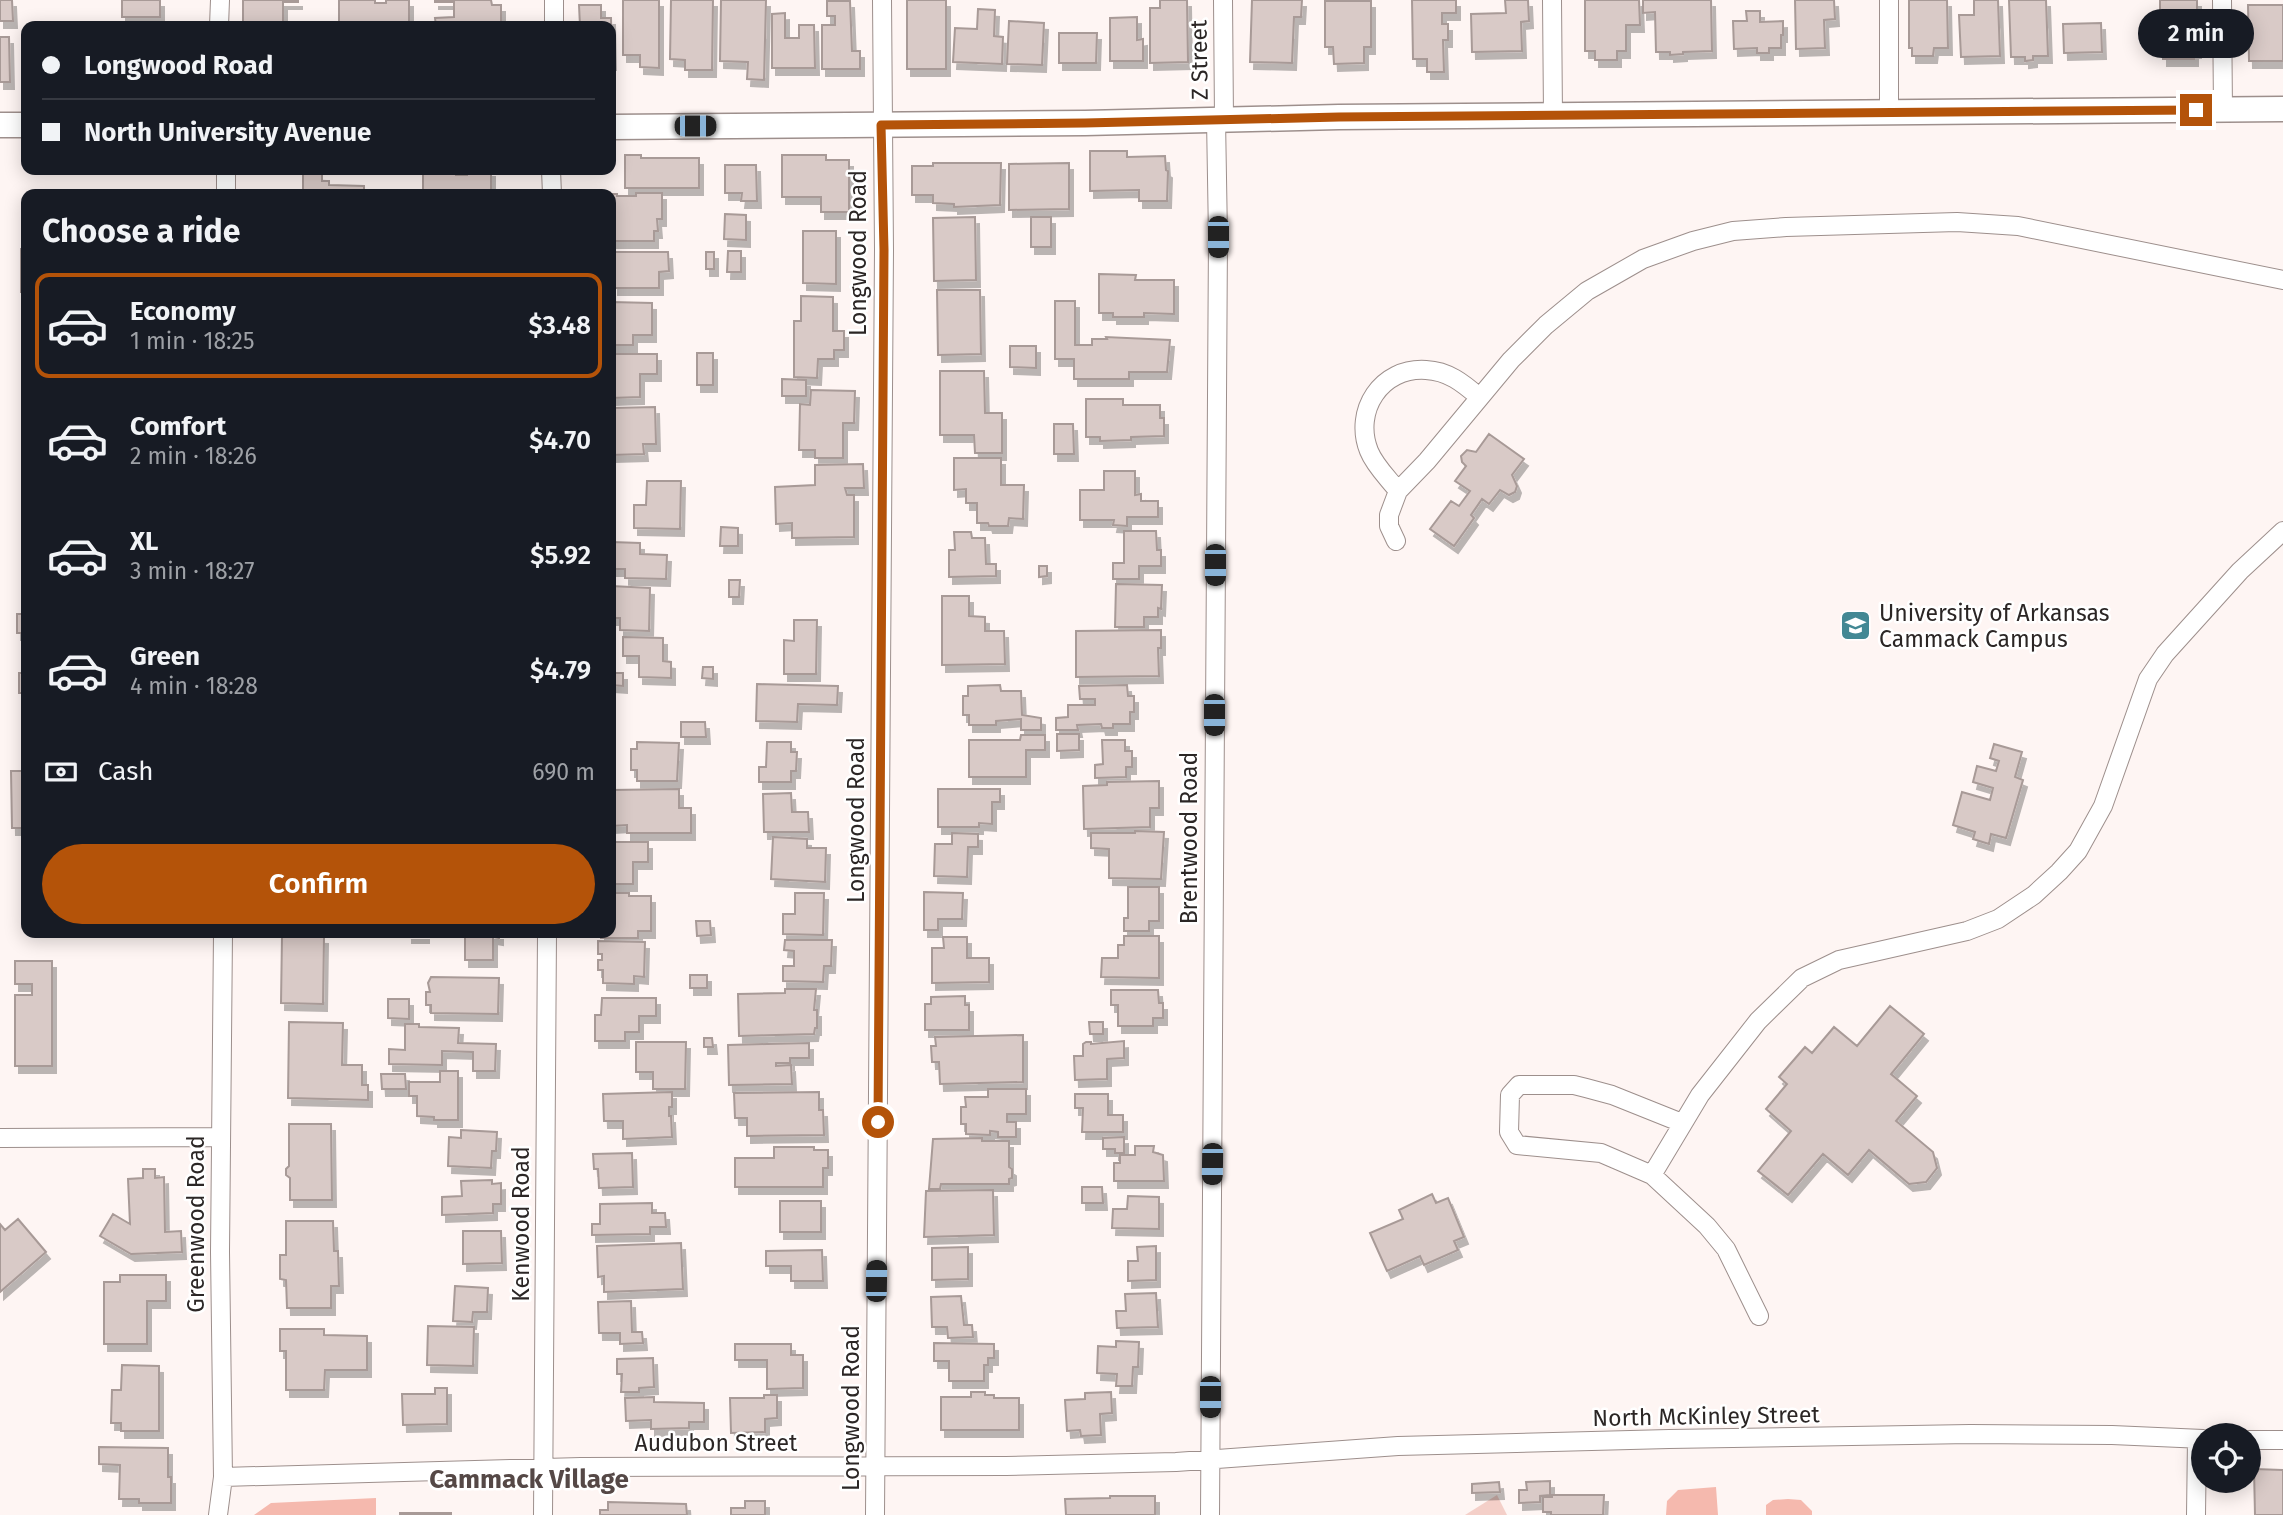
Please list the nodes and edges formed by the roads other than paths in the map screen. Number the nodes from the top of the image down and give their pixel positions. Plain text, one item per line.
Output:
1 (220, 0) edge
2 (554, 0) edge
3 (882, 0) edge
4 (1223, 0) edge
5 (1552, 0) edge
6 (1889, 0) edge
7 (2222, 0) edge
8 (219, 21) edge
9 (554, 21) edge
10 (2283, 109) edge
11 (2224, 110) junction
12 (1889, 112) junction
13 (1553, 115) junction
14 (1220, 119) junction
15 (0, 125) edge
16 (21, 125) edge
17 (881, 125) junction
18 (616, 127) edge
19 (2283, 280) edge
20 (1479, 397) junction
21 (1398, 491) junction
22 (2283, 531) edge
23 (1396, 541) dead end
24 (223, 938) edge
25 (547, 938) edge
26 (1682, 1123) junction
27 (220, 1137) junction
28 (0, 1138) edge
29 (1652, 1175) junction
30 (1759, 1316) dead end
31 (2191, 1439) edge
32 (2261, 1440) edge
33 (2283, 1440) edge
34 (1210, 1461) junction
35 (874, 1467) junction
36 (542, 1469) junction
37 (223, 1477) junction
38 (2197, 1493) edge
39 (218, 1515) edge
40 (543, 1515) edge
41 (875, 1515) edge
42 (1210, 1515) edge
43 (2196, 1515) edge

1 - 8 street
2 - 9 street
3 - 17 street, Longwood Road
4 - 14 street, Z Street
5 - 13 street
6 - 12 street
7 - 11 street
10 - 11 street
11 - 12 street
12 - 13 street
13 - 14 street
14 - 17 street
14 - 34 street, Brentwood Road
15 - 16 street
17 - 18 street
17 - 35 street, Longwood Road
19 - 20 street
20 - 21 street
20 - 21 street
21 - 23 street
22 - 26 street
24 - 27 street, Greenwood Road
25 - 36 street, Kenwood Road
26 - 29 street
26 - 29 street
27 - 28 street
27 - 37 street, Greenwood Road
29 - 30 street
31 - 34 street, North McKinley Street
32 - 33 street
34 - 35 street, Audubon Street
34 - 42 street, Brentwood Road
35 - 36 street, Audubon Street
35 - 41 street, Longwood Road
36 - 37 street, Audubon Street
36 - 40 street, Kenwood Road
37 - 39 street, Greenwood Road
38 - 43 street

